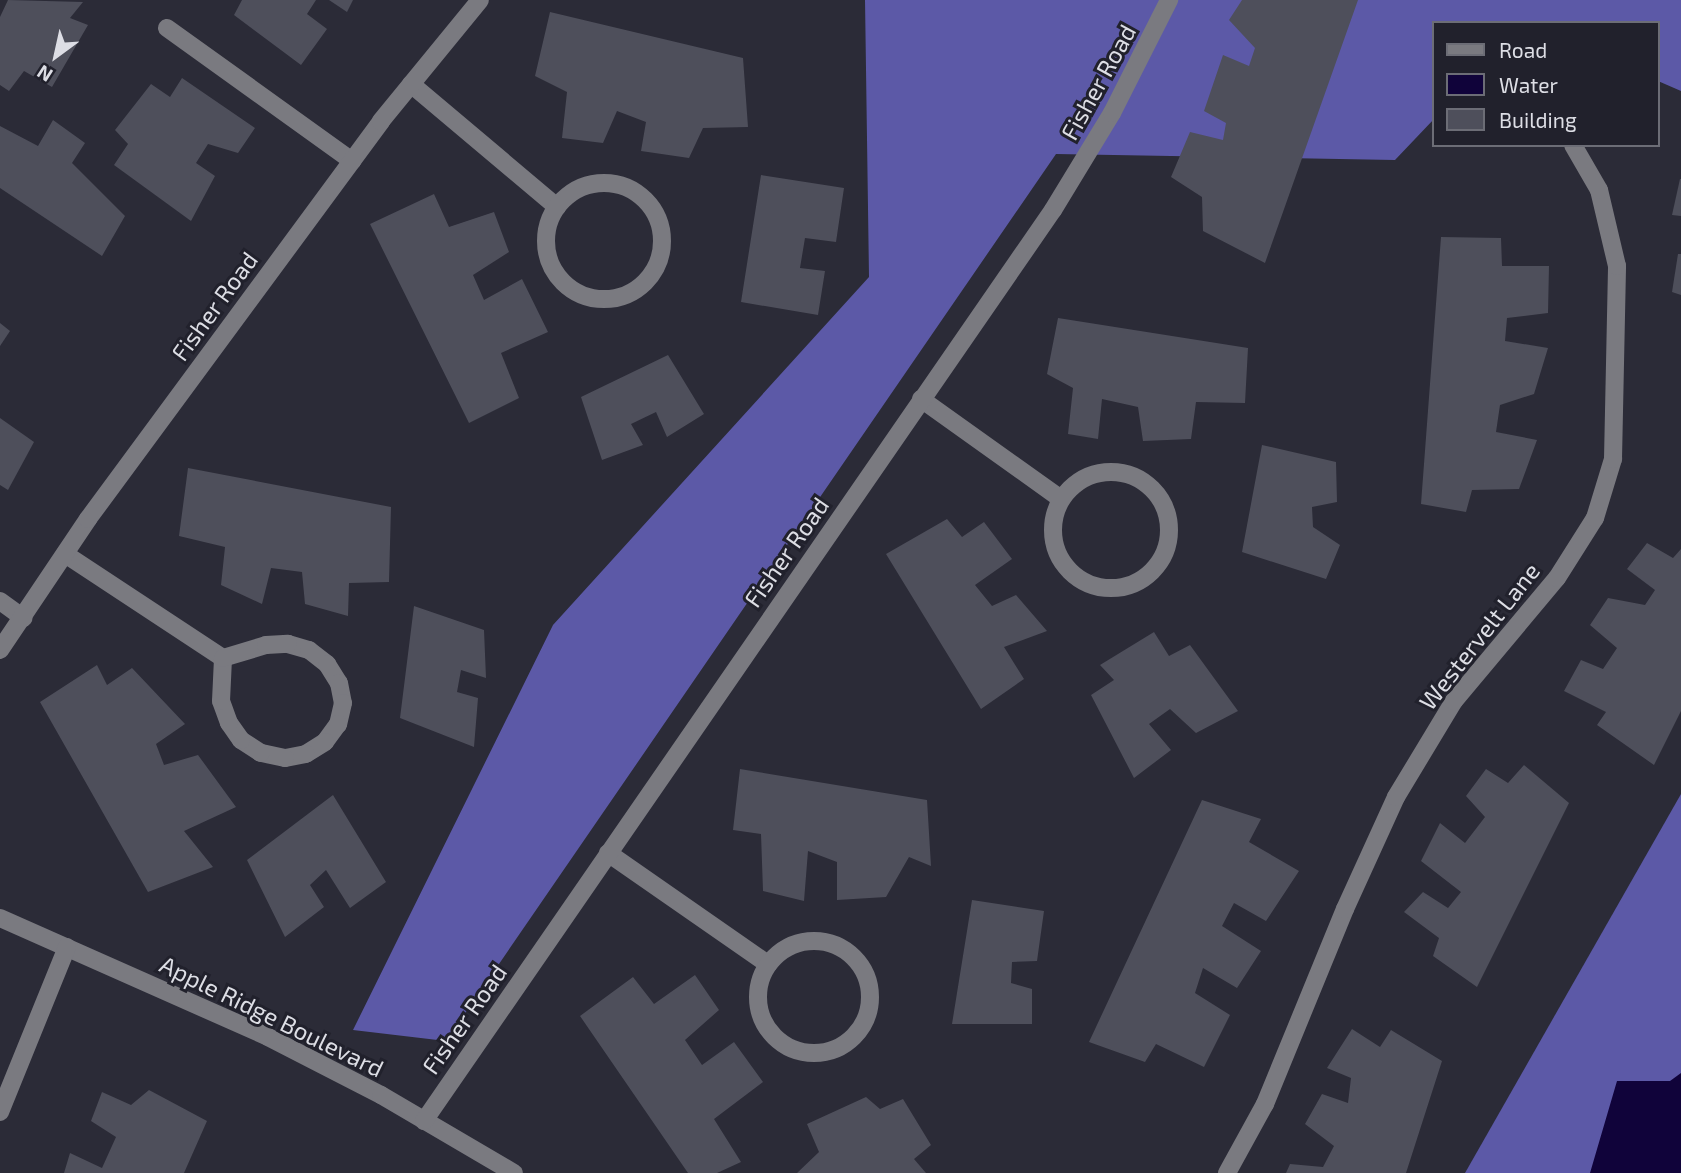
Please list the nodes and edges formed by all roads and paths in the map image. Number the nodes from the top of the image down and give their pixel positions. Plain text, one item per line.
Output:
1 (480, 0) edge
2 (1169, 0) edge
3 (167, 28) dead end
4 (411, 84) junction
5 (1574, 147) edge
6 (352, 161) junction
7 (557, 207) junction
8 (921, 399) junction
9 (1060, 498) junction
10 (65, 554) junction
11 (0, 601) edge
12 (23, 618) junction
13 (0, 650) edge
14 (223, 657) junction
15 (608, 853) junction
16 (0, 918) edge
17 (67, 947) junction
18 (768, 964) junction
19 (0, 1112) edge
20 (424, 1121) junction
21 (514, 1173) edge
22 (1227, 1173) edge

1 - 4 street, Fisher Road
2 - 8 street, Fisher Road
3 - 6 street
4 - 6 street, Fisher Road
4 - 7 street
5 - 22 street, Westervelt Lane
6 - 10 street, Fisher Road
7 - 7 street
8 - 9 street
8 - 15 street, Fisher Road
9 - 9 street
10 - 12 street, Fisher Road
10 - 14 street
11 - 12 street
12 - 13 street, Fisher Road
14 - 14 street
15 - 18 street
15 - 20 street, Fisher Road
16 - 17 street, Apple Ridge Boulevard
17 - 19 street
17 - 20 street, Apple Ridge Boulevard
18 - 18 street
20 - 21 street, Apple Ridge Boulevard

